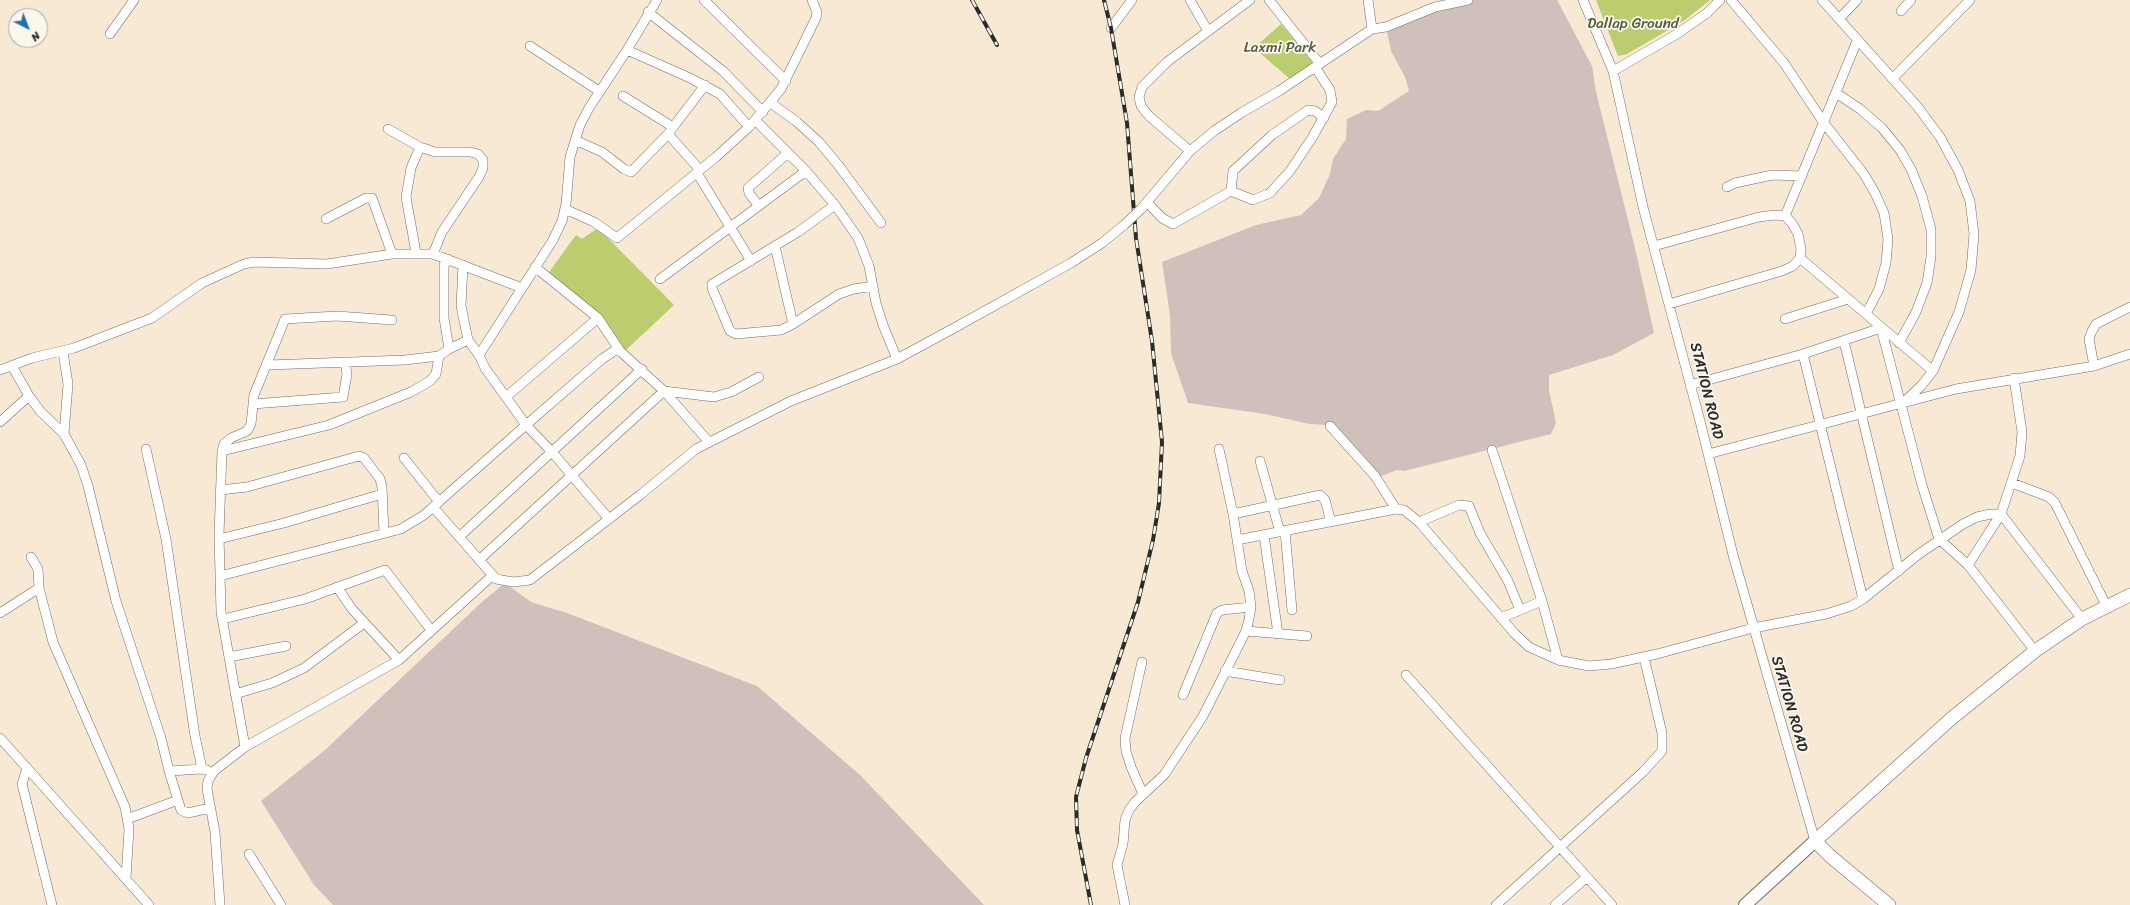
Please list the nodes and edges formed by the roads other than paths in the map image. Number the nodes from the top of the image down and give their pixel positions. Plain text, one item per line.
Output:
1 (134, 0) edge
2 (657, 0) edge
3 (704, 0) edge
4 (812, 0) edge
5 (1132, 0) edge
6 (1190, 0) edge
7 (1250, 0) edge
8 (1269, 0) edge
9 (1368, 0) edge
10 (1468, 0) edge
11 (1583, 0) edge
12 (1720, 0) edge
13 (1731, 0) edge
14 (1822, 0) edge
15 (1857, 0) edge
16 (1911, 0) edge
17 (1970, 0) edge
18 (1901, 11) dead end
19 (648, 12) junction
20 (1839, 19) junction
21 (1111, 28) dead end
22 (1372, 29) junction
23 (1208, 31) junction
24 (110, 34) dead end
25 (1857, 41) junction
26 (530, 46) dead end
27 (627, 50) junction
28 (1317, 66) junction
29 (1613, 71) junction
30 (1893, 78) junction
31 (786, 81) junction
32 (705, 85) junction
33 (600, 91) junction
34 (1836, 93) junction
35 (623, 96) dead end
36 (771, 103) junction
37 (763, 112) junction
38 (1324, 118) junction
39 (1824, 123) junction
40 (752, 124) junction
41 (388, 129) dead end
42 (671, 131) junction
43 (575, 140) junction
44 (420, 147) junction
45 (1190, 151) junction
46 (788, 153) junction
47 (699, 171) junction
48 (806, 171) junction
49 (1802, 176) junction
50 (1727, 187) dead end
51 (1231, 191) junction
52 (835, 205) junction
53 (759, 206) junction
54 (1145, 206) junction
55 (565, 209) junction
56 (1785, 216) junction
57 (326, 219) dead end
58 (881, 223) dead end
59 (731, 227) junction
60 (775, 246) junction
61 (1654, 246) junction
62 (416, 253) junction
63 (392, 254) junction
64 (433, 254) junction
65 (1800, 258) junction
66 (448, 259) junction
67 (751, 261) junction
68 (463, 264) junction
69 (535, 267) junction
70 (660, 279) dead end
71 (873, 286) junction
72 (522, 288) junction
73 (1848, 299) junction
74 (1670, 304) junction
75 (2130, 307) edge
76 (1866, 314) junction
77 (598, 318) junction
78 (1785, 319) dead end
79 (392, 320) dead end
80 (793, 324) junction
81 (1881, 328) junction
82 (468, 340) junction
83 (1844, 341) junction
84 (1898, 343) junction
85 (448, 349) junction
86 (620, 351) junction
87 (63, 352) junction
88 (1803, 354) junction
89 (2130, 354) edge
90 (479, 355) junction
91 (439, 356) junction
92 (897, 359) junction
93 (345, 362) junction
94 (268, 365) junction
95 (12, 366) junction
96 (2094, 366) junction
97 (642, 369) junction
98 (0, 370) edge
99 (1933, 370) junction
100 (759, 378) dead end
101 (2014, 378) junction
102 (1690, 384) junction
103 (664, 391) junction
104 (29, 396) junction
105 (506, 397) junction
106 (253, 404) junction
107 (1902, 404) junction
108 (1861, 413) junction
109 (0, 422) edge
110 (526, 424) junction
111 (1820, 424) junction
112 (1330, 426) dead end
113 (64, 434) junction
114 (708, 442) junction
115 (146, 449) dead end
116 (1219, 449) dead end
117 (1492, 450) dead end
118 (222, 451) junction
119 (552, 452) junction
120 (1708, 454) junction
121 (404, 458) dead end
122 (1260, 461) dead end
123 (571, 476) junction
124 (2012, 483) junction
125 (220, 490) junction
126 (382, 494) junction
127 (436, 504) junction
128 (1272, 505) junction
129 (1396, 509) junction
130 (1233, 514) junction
131 (2001, 514) junction
132 (609, 519) junction
133 (1331, 522) junction
134 (1419, 522) junction
135 (1282, 531) junction
136 (384, 533) junction
137 (1264, 535) junction
138 (459, 537) junction
139 (219, 539) junction
140 (1939, 539) junction
141 (1237, 540) junction
142 (31, 557) dead end
143 (479, 560) junction
144 (1968, 565) junction
145 (1899, 571) junction
146 (493, 575) junction
147 (220, 576) junction
148 (337, 587) junction
149 (39, 588) junction
150 (2130, 595) edge
151 (1863, 599) junction
152 (1542, 601) junction
153 (1251, 607) junction
154 (2107, 608) junction
155 (1292, 610) dead end
156 (1520, 610) junction
157 (0, 613) edge
158 (1501, 618) junction
159 (223, 619) junction
160 (2082, 620) junction
161 (364, 623) junction
162 (1753, 628) junction
163 (431, 630) junction
164 (1246, 631) junction
165 (1278, 634) junction
166 (1307, 636) dead end
167 (286, 646) dead end
168 (2035, 651) junction
169 (229, 657) junction
170 (1644, 657) junction
171 (399, 660) junction
172 (1558, 660) junction
173 (1142, 662) dead end
174 (1225, 671) junction
175 (1406, 675) dead end
176 (1280, 680) dead end
177 (236, 694) junction
178 (1183, 695) dead end
179 (0, 738) edge
180 (246, 747) junction
181 (27, 768) junction
182 (202, 769) junction
183 (214, 771) junction
184 (169, 772) junction
185 (1143, 794) junction
186 (178, 800) junction
187 (210, 808) junction
188 (127, 819) junction
189 (1815, 841) junction
190 (1560, 847) junction
191 (249, 854) dead end
192 (1587, 877) junction
193 (126, 878) junction
194 (52, 905) edge
195 (149, 905) edge
196 (220, 905) edge
197 (282, 905) edge
198 (1125, 905) edge
199 (1496, 905) edge
200 (1555, 905) edge
201 (1612, 905) edge
202 (1745, 905) edge
203 (1889, 905) edge

1 - 24 street
2 - 19 street
3 - 31 street
4 - 31 street
5 - 21 street
6 - 23 street
7 - 23 street
8 - 28 street
9 - 22 street
10 - 22 street
11 - 29 street, STATION ROAD
12 - 29 street
13 - 39 street
14 - 20 street
15 - 20 street
16 - 18 street
17 - 30 street
19 - 27 street
19 - 37 street
20 - 25 street
22 - 28 street
23 - 45 street
25 - 30 street
25 - 34 street
26 - 33 street
27 - 32 street
27 - 33 street
28 - 38 street
28 - 45 street
29 - 61 street, STATION ROAD
30 - 99 street
31 - 36 street
32 - 40 street
32 - 42 street
33 - 43 street
34 - 39 street
34 - 84 street
35 - 42 street
36 - 37 street
36 - 58 street
37 - 40 street
38 - 51 street
38 - 51 street
39 - 49 street
39 - 76 street
40 - 46 street
40 - 47 street
41 - 44 street
42 - 43 street
42 - 47 street
43 - 55 street
44 - 62 street
44 - 64 street
45 - 54 street
46 - 48 street
46 - 53 street
47 - 55 street
47 - 59 street
48 - 52 street
48 - 53 street
49 - 50 street
49 - 56 street
51 - 54 street
52 - 60 street
52 - 71 street
53 - 59 street
54 - 92 street, bridge
55 - 69 street
56 - 61 street
56 - 65 street
57 - 63 street
59 - 67 street
59 - 70 street
60 - 67 street
60 - 80 street
61 - 74 street, STATION ROAD
62 - 63 street
62 - 64 street
63 - 87 street
64 - 66 street
65 - 73 street
65 - 74 street
66 - 68 street
66 - 85 street
67 - 80 street
68 - 72 street
68 - 82 street
69 - 72 street
69 - 77 street
71 - 80 street
71 - 92 street
72 - 90 street
73 - 76 street
73 - 78 street
74 - 102 street, STATION ROAD
75 - 96 street
76 - 81 street
77 - 86 street
77 - 105 street
79 - 94 street
81 - 83 street
81 - 84 street
81 - 107 street
82 - 85 street
82 - 90 street
83 - 88 street
83 - 108 street
84 - 99 street
85 - 91 street
86 - 97 street
86 - 110 street
87 - 95 street
87 - 113 street
88 - 102 street
88 - 111 street
89 - 96 street
90 - 105 street
91 - 93 street
91 - 118 street
92 - 114 street
93 - 94 street
93 - 106 street
94 - 106 street
95 - 98 street
95 - 104 street
96 - 101 street
97 - 103 street
97 - 119 street
99 - 107 street
100 - 103 street
101 - 107 street
101 - 124 street
102 - 120 street, STATION ROAD
103 - 114 street
103 - 123 street
104 - 109 street
104 - 113 street
105 - 110 street
106 - 118 street
107 - 108 street
107 - 140 street
108 - 111 street
108 - 145 street
110 - 119 street
110 - 127 street
111 - 120 street
111 - 151 street
112 - 129 street
113 - 184 street
114 - 132 street
115 - 182 street
116 - 130 street
117 - 152 street
118 - 125 street
119 - 123 street
119 - 138 street
120 - 162 street, STATION ROAD
121 - 127 street
122 - 128 street
123 - 132 street
123 - 143 street
124 - 131 street
124 - 154 street
125 - 126 street
125 - 139 street
126 - 136 street
126 - 139 street
127 - 136 street
127 - 138 street
128 - 130 street
128 - 133 street
128 - 135 street
129 - 133 street
129 - 134 street
130 - 141 street
131 - 140 street
131 - 144 street
131 - 160 street
132 - 146 street
133 - 135 street
134 - 156 street
134 - 158 street
135 - 137 street
135 - 155 street
136 - 147 street
137 - 141 street
137 - 165 street
138 - 143 street
139 - 147 street
140 - 144 street
140 - 145 street
141 - 153 street
142 - 149 street
143 - 146 street
144 - 168 street
145 - 151 street
146 - 163 street
147 - 159 street
148 - 159 street
148 - 161 street
148 - 163 street
149 - 157 street
149 - 188 street
150 - 154 main road
151 - 162 street
152 - 156 street
152 - 172 street
153 - 164 street
153 - 178 street
154 - 160 main road
156 - 158 street
158 - 172 street
159 - 169 street
160 - 168 main road
161 - 171 street
161 - 177 street
162 - 170 street
162 - 189 street, STATION ROAD
163 - 171 street
164 - 165 street
164 - 174 street
165 - 166 street
167 - 169 street
168 - 189 main road
169 - 177 street
170 - 172 street
170 - 190 street
171 - 180 street
173 - 185 street
174 - 176 street
174 - 185 street
175 - 190 street
177 - 180 street
179 - 181 street
180 - 183 street
181 - 193 street
181 - 194 street
182 - 183 street
182 - 184 street
183 - 187 street
184 - 186 street
185 - 198 street
186 - 187 street
186 - 188 street
187 - 196 street
188 - 193 street
189 - 202 street
189 - 203 main road
190 - 192 street
190 - 199 street
191 - 197 street
192 - 200 street
192 - 201 street
193 - 195 street

